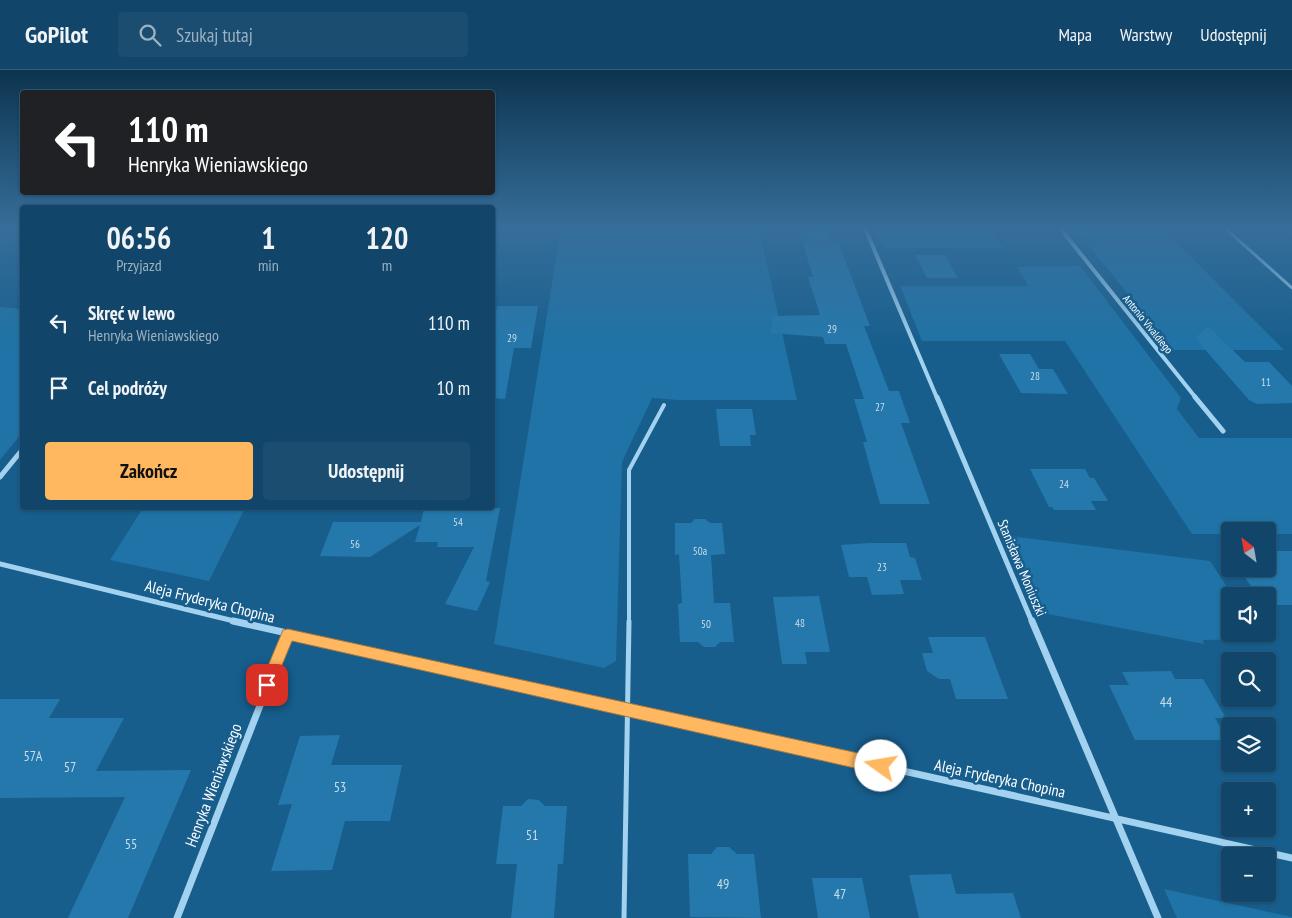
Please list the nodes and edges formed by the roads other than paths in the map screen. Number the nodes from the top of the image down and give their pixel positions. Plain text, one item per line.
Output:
1 (882, 268) edge
2 (1092, 268) edge
3 (1269, 268) edge
4 (1292, 288) edge
5 (664, 404) dead end
6 (1223, 431) dead end
7 (20, 452) edge
8 (0, 477) edge
9 (0, 564) edge
10 (288, 634) junction
11 (628, 710) junction
12 (1114, 817) junction
13 (1292, 858) edge
14 (177, 918) edge
15 (624, 918) edge
16 (1158, 918) edge

1 - 12 street, Stanisława Moniuszki
2 - 6 street, Antonio Vivaldiego
3 - 4 lane
5 - 11 lane
7 - 8 street
9 - 10 street, Aleja Fryderyka Chopina
10 - 11 street, Aleja Fryderyka Chopina
10 - 14 street, Henryka Wieniawskiego
11 - 12 street, Aleja Fryderyka Chopina
11 - 15 lane
12 - 13 street, Aleja Fryderyka Chopina
12 - 16 street, Stanisława Moniuszki

